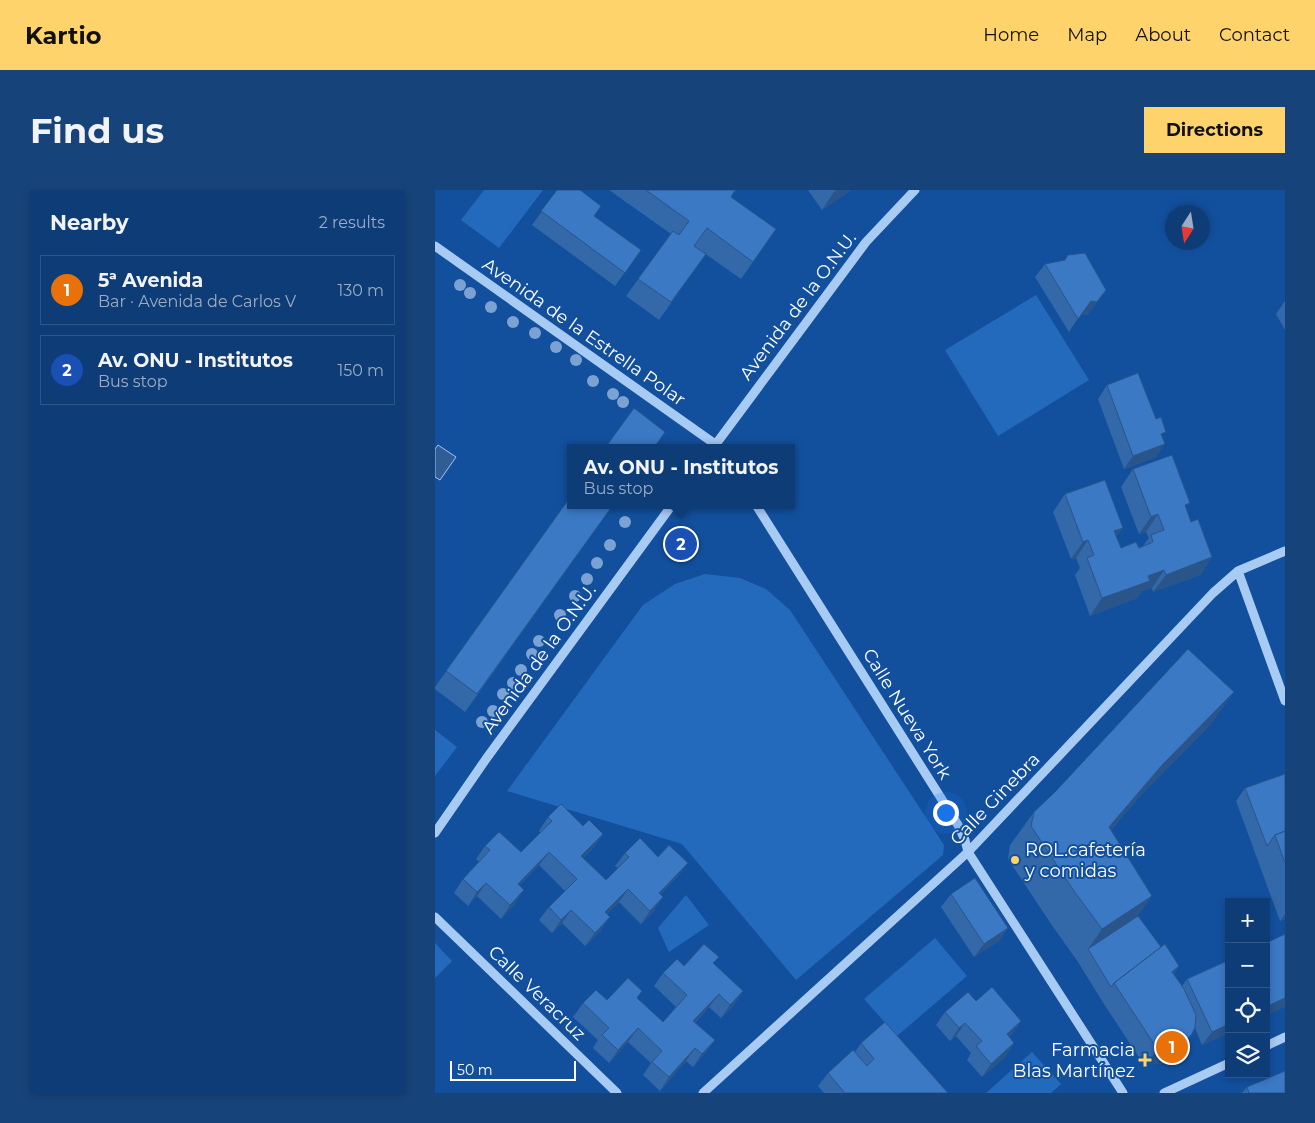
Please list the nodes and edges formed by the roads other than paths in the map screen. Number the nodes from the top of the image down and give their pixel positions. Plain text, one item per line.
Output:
1 (915, 190) edge
2 (435, 246) edge
3 (711, 444) edge
4 (717, 444) edge
5 (668, 509) edge
6 (759, 509) edge
7 (1285, 551) edge
8 (1237, 571) junction
9 (1285, 701) edge
10 (435, 833) edge
11 (968, 852) junction
12 (435, 917) edge
13 (1285, 1037) edge
14 (1270, 1044) edge
15 (1225, 1065) edge
16 (617, 1093) edge
17 (703, 1093) edge
18 (1123, 1093) edge
19 (1164, 1093) edge

1 - 4 street, Avenida de la O.N.U.
2 - 3 street, Avenida de la Estrella Polar
5 - 10 street, Avenida de la O.N.U.
6 - 11 street, Calle Nueva York
7 - 8 street, Calle Ginebra
8 - 9 street
8 - 11 street, Calle Ginebra
11 - 17 street, Calle Ginebra
11 - 18 street, Calle Nueva York
12 - 16 street, Calle Veracruz
13 - 14 street
15 - 19 street

